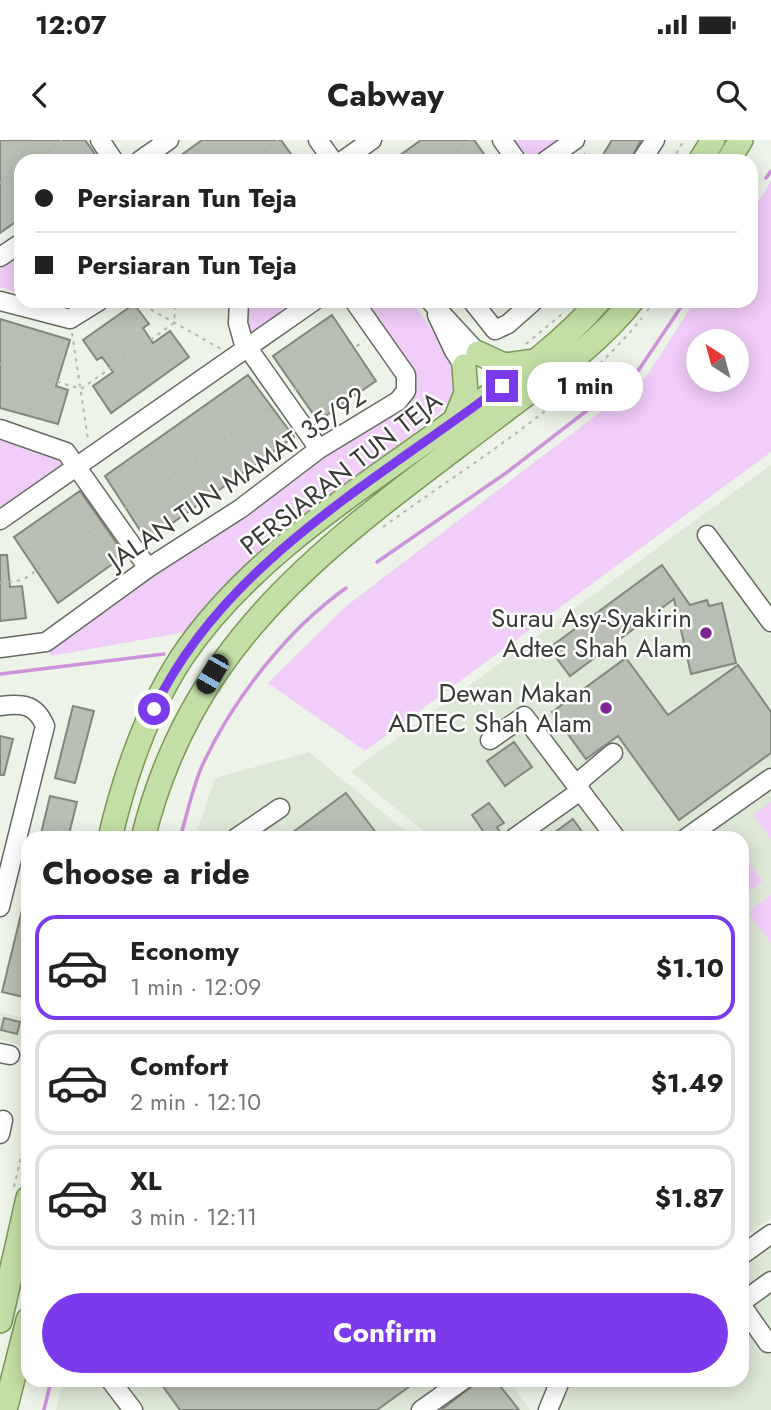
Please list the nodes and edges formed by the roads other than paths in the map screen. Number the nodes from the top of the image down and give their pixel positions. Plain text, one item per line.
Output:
1 (169, 140) edge
2 (372, 140) edge
3 (577, 143) edge
4 (149, 154) edge
5 (352, 154) edge
6 (557, 154) edge
7 (27, 308) edge
8 (88, 308) edge
9 (239, 308) edge
10 (304, 308) edge
11 (359, 308) edge
12 (435, 308) edge
13 (477, 308) edge
14 (526, 308) edge
15 (590, 308) edge
16 (626, 308) edge
17 (241, 352) junction
18 (531, 353) junction
19 (471, 359) junction
20 (499, 397) junction
21 (455, 420) junction
22 (0, 429) edge
23 (319, 449) junction
24 (84, 462) junction
25 (0, 520) edge
26 (707, 535) dead end
27 (148, 568) junction
28 (771, 622) edge
29 (0, 648) edge
30 (0, 706) edge
31 (490, 740) dead end
32 (613, 753) dead end
33 (771, 778) edge
34 (578, 786) junction
35 (281, 808) dead end
36 (112, 831) edge
37 (144, 831) edge
38 (246, 831) edge
39 (524, 831) edge
40 (611, 831) edge
41 (697, 831) edge
42 (0, 907) edge
43 (21, 1229) edge
44 (771, 1234) edge
45 (749, 1250) edge
46 (771, 1281) edge
47 (749, 1298) edge
48 (749, 1314) edge
49 (0, 1321) edge
50 (768, 1343) dead end
51 (21, 1347) edge
52 (116, 1387) edge
53 (454, 1387) edge
54 (558, 1387) edge
55 (5, 1410) edge
56 (133, 1410) edge
57 (421, 1410) edge
58 (548, 1410) edge

1 - 4 street
2 - 5 street
3 - 6 street
7 - 8 street
9 - 17 street
10 - 17 street
11 - 23 street, JALAN TUN MAMAT 35/92
12 - 19 street
13 - 14 street
15 - 18 main road, PERSIARAN TUN TEJA
16 - 20 main road, PERSIARAN TUN TEJA
17 - 23 street
17 - 24 street
18 - 19 main road
18 - 20 main road, PERSIARAN TUN TEJA
19 - 20 main road
19 - 21 main road
20 - 21 main road, PERSIARAN TUN TEJA
20 - 37 main road, PERSIARAN TUN TEJA
21 - 36 main road, PERSIARAN TUN TEJA
22 - 24 street
23 - 27 street, JALAN TUN MAMAT 35/92
24 - 25 street
24 - 27 street
26 - 28 street
27 - 29 street, JALAN TUN MAMAT 35/92
30 - 42 street
31 - 34 street
32 - 34 street
33 - 41 street
34 - 39 street
34 - 40 street
35 - 38 street
43 - 49 main road
44 - 45 street
46 - 47 street
48 - 50 street
51 - 55 main road
52 - 56 street
53 - 57 street
54 - 58 street

